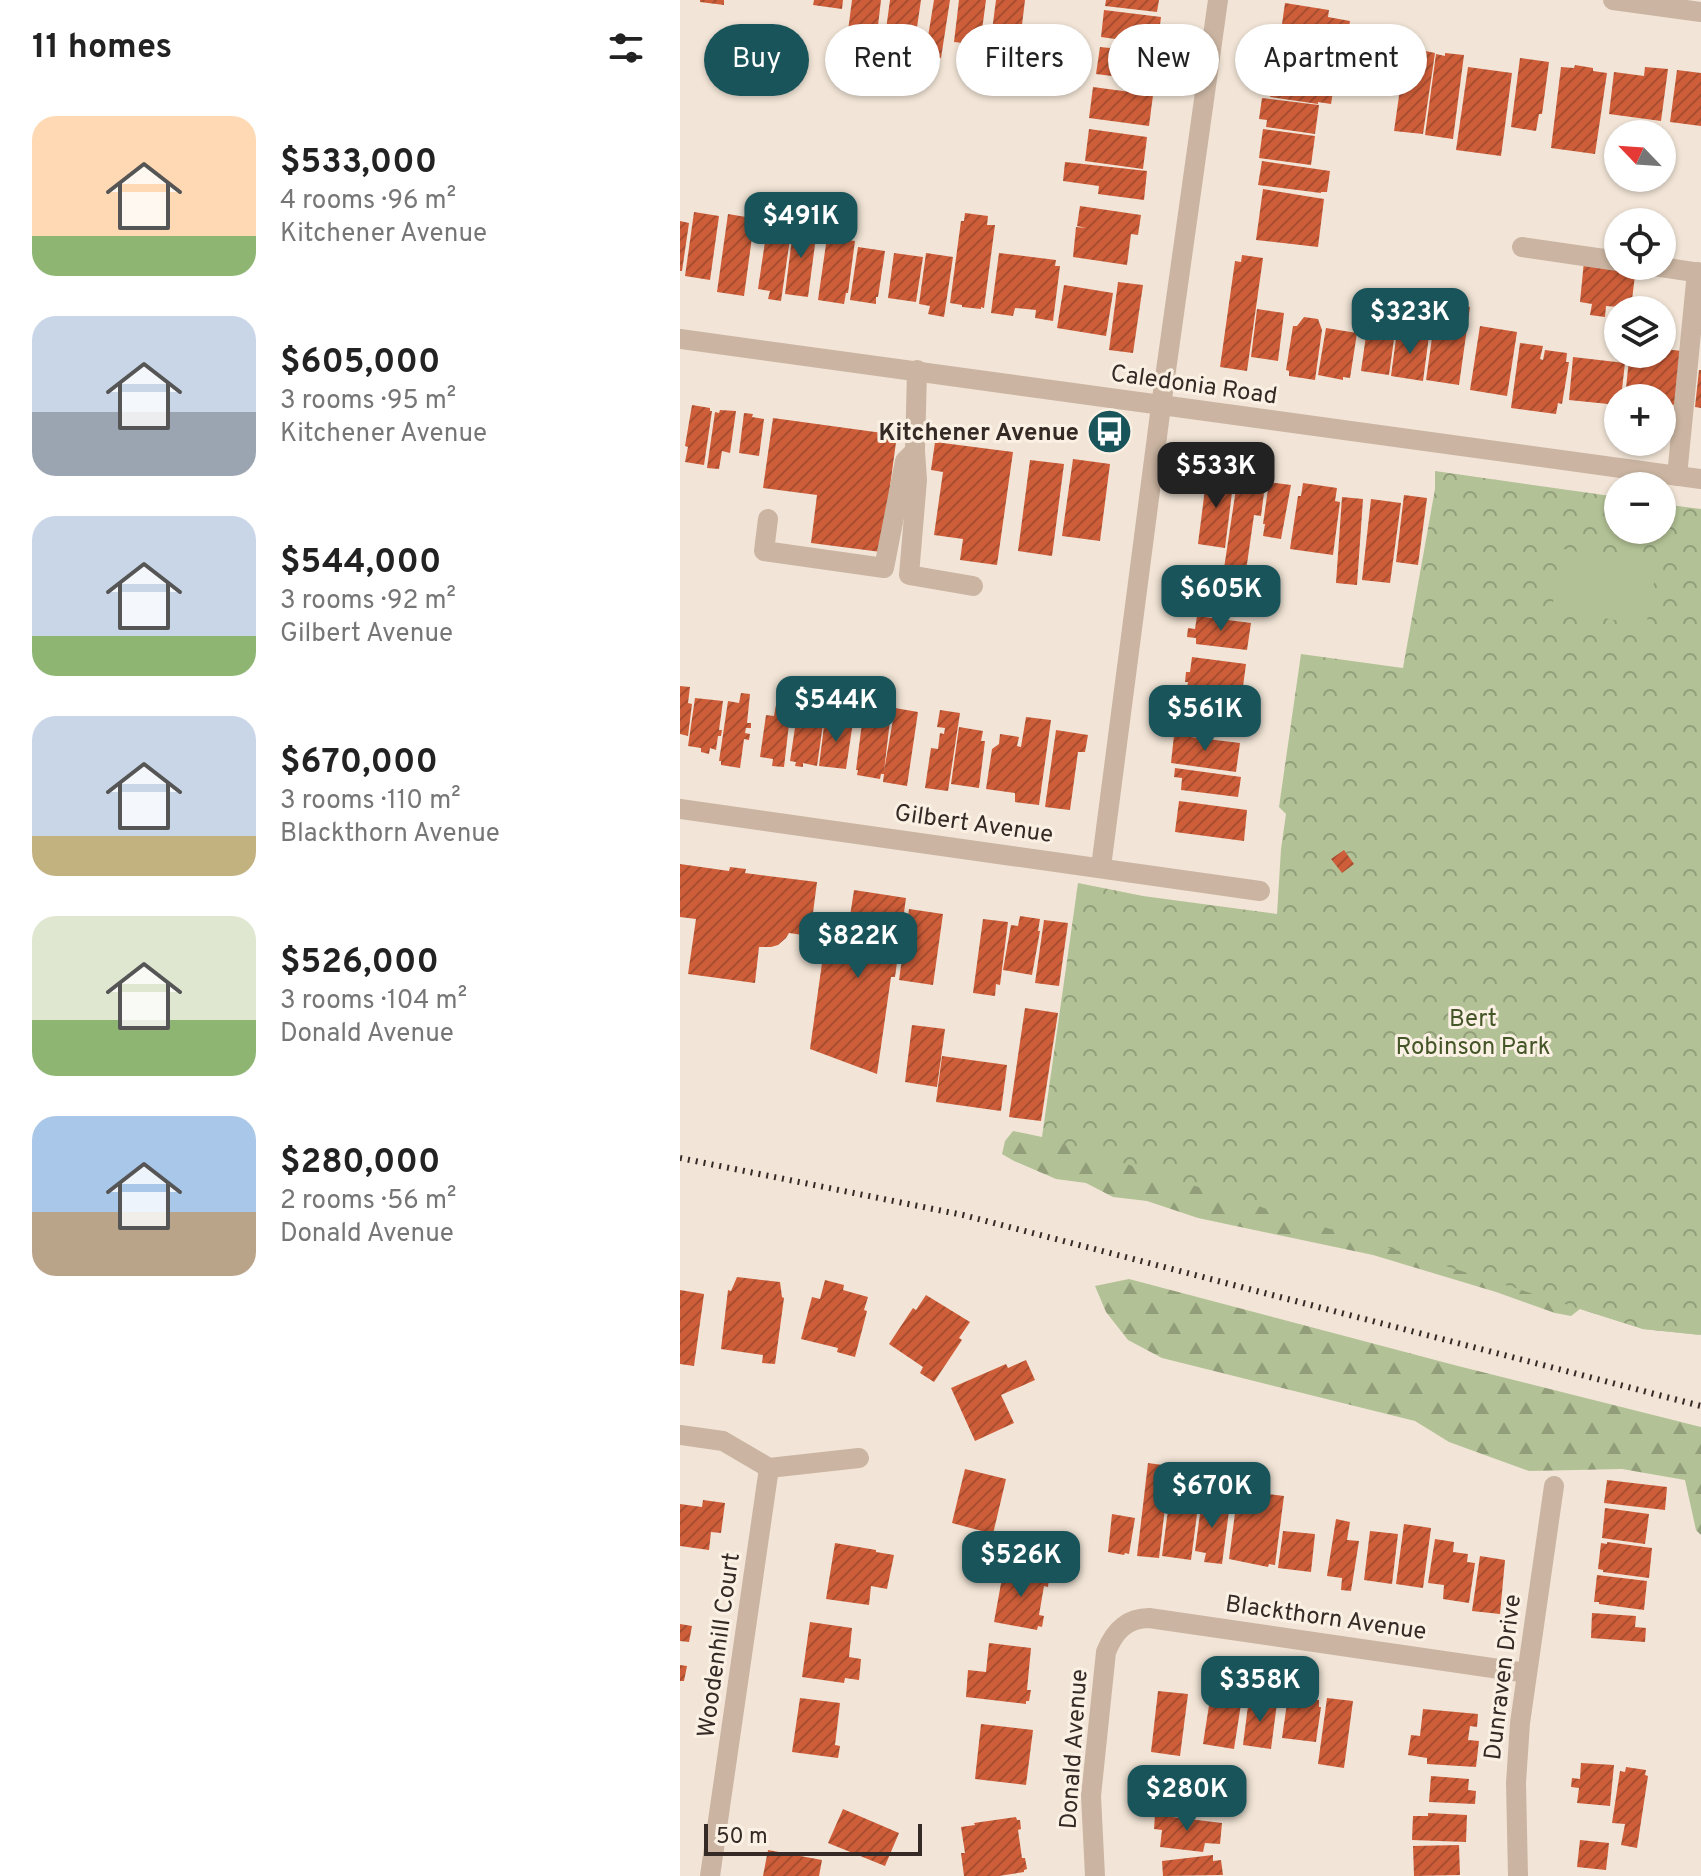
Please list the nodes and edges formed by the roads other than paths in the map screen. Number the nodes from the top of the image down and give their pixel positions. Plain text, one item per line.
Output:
1 (1218, 0) edge
2 (1613, 0) edge
3 (1701, 12) edge
4 (1522, 247) dead end
5 (1604, 259) edge
6 (1676, 269) edge
7 (1699, 272) edge
8 (680, 339) edge
9 (917, 370) junction
10 (1161, 406) junction
11 (915, 451) junction
12 (1677, 476) junction
13 (1701, 479) edge
14 (768, 519) dead end
15 (973, 586) dead end
16 (680, 809) edge
17 (1101, 867) junction
18 (1260, 891) dead end
19 (680, 1435) edge
20 (859, 1458) dead end
21 (769, 1468) junction
22 (1554, 1486) dead end
23 (1119, 1629) joint
24 (1527, 1673) junction
25 (710, 1876) edge
26 (1095, 1876) edge
27 (1518, 1876) edge

1 - 10 street
2 - 3 street
4 - 5 street
6 - 7 street
7 - 12 street
8 - 9 street, Caledonia Road
9 - 10 street, Caledonia Road
9 - 11 street
10 - 12 street, Caledonia Road
10 - 17 street
11 - 14 street
11 - 15 street
12 - 13 street, Caledonia Road
16 - 17 street, Gilbert Avenue
17 - 18 street, Gilbert Avenue
19 - 21 street
20 - 21 street
21 - 25 street, Woodenhill Court
22 - 24 street, Dunraven Drive
23 - 24 street, Blackthorn Avenue
23 - 26 street, Donald Avenue
24 - 27 street, Dunraven Drive

